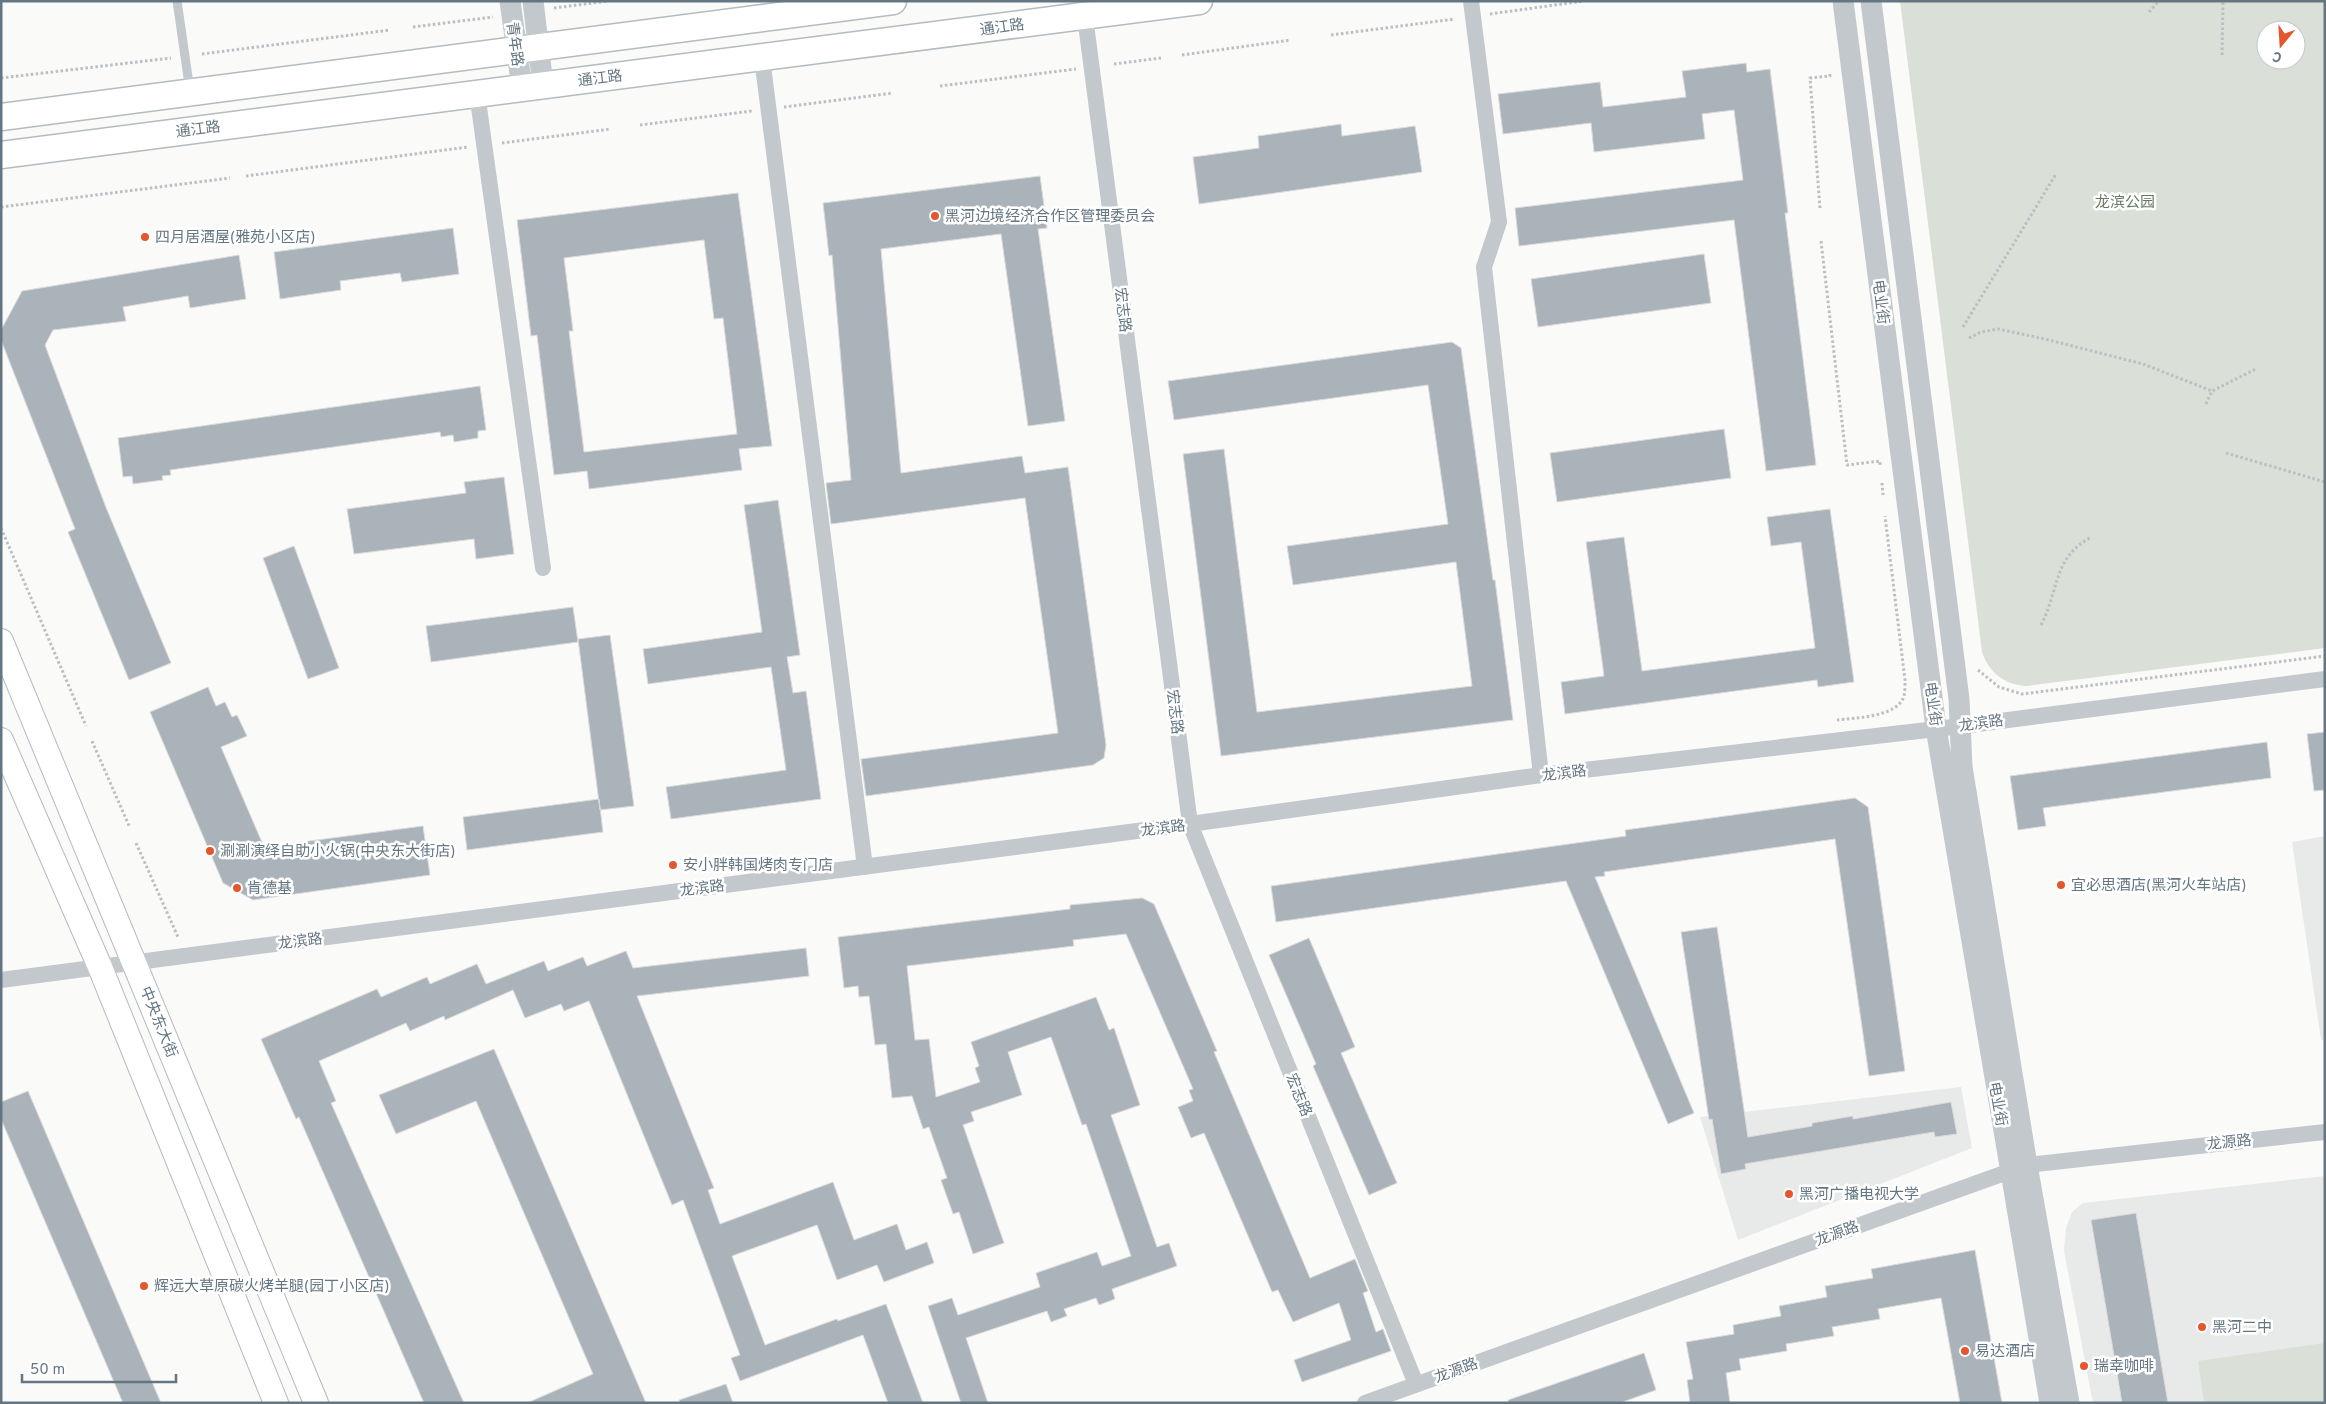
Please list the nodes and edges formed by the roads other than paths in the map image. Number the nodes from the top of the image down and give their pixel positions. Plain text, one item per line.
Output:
1 (177, 1) edge
2 (510, 1) edge
3 (533, 1) edge
4 (893, 1) edge
5 (1199, 1) edge
6 (1471, 1) edge
7 (1843, 1) edge
8 (1871, 1) edge
9 (1084, 9) edge
10 (527, 49) junction
11 (762, 58) junction
12 (532, 86) junction
13 (191, 93) junction
14 (477, 93) junction
15 (1, 118) edge
16 (1, 155) edge
17 (543, 568) dead end
18 (1, 641) edge
19 (2325, 678) edge
20 (1962, 726) junction
21 (1936, 728) junction
22 (1, 740) edge
23 (1542, 776) junction
24 (1190, 824) junction
25 (865, 867) junction
26 (134, 962) junction
27 (100, 967) junction
28 (1, 980) edge
29 (2325, 1132) edge
30 (2018, 1168) junction
31 (1416, 1384) junction
32 (276, 1403) edge
33 (316, 1403) edge
34 (1365, 1403) edge
35 (2050, 1403) edge
36 (2069, 1403) edge

1 - 13 lane
2 - 10 street, 青年路
3 - 10 street, 青年路
4 - 10 main road
5 - 9 main road, 通江路
6 - 23 street
7 - 21 street, 电业街
8 - 20 street, 电业街
9 - 11 main road, 通江路
9 - 24 street, 宏志路
10 - 12 street, 青年路
10 - 13 main road
11 - 12 main road, 通江路
11 - 25 street
12 - 14 main road, 通江路
13 - 15 main road
14 - 16 main road, 通江路
14 - 17 street
18 - 26 main road, 中央东大街
19 - 20 street, 龙滨路
20 - 21 street, 龙滨路
20 - 30 street, 电业街
21 - 23 street, 龙滨路
21 - 30 street, 电业街
22 - 27 main road
23 - 24 street, 龙滨路
24 - 25 street, 龙滨路
24 - 31 street, 宏志路
25 - 26 street, 龙滨路
26 - 27 street, 龙滨路
26 - 33 main road, 中央东大街
27 - 28 street, 龙滨路
27 - 32 main road
29 - 30 street, 龙源路
30 - 31 street, 龙源路
30 - 35 street, 电业街
30 - 36 street, 电业街
31 - 34 street, 龙源路

